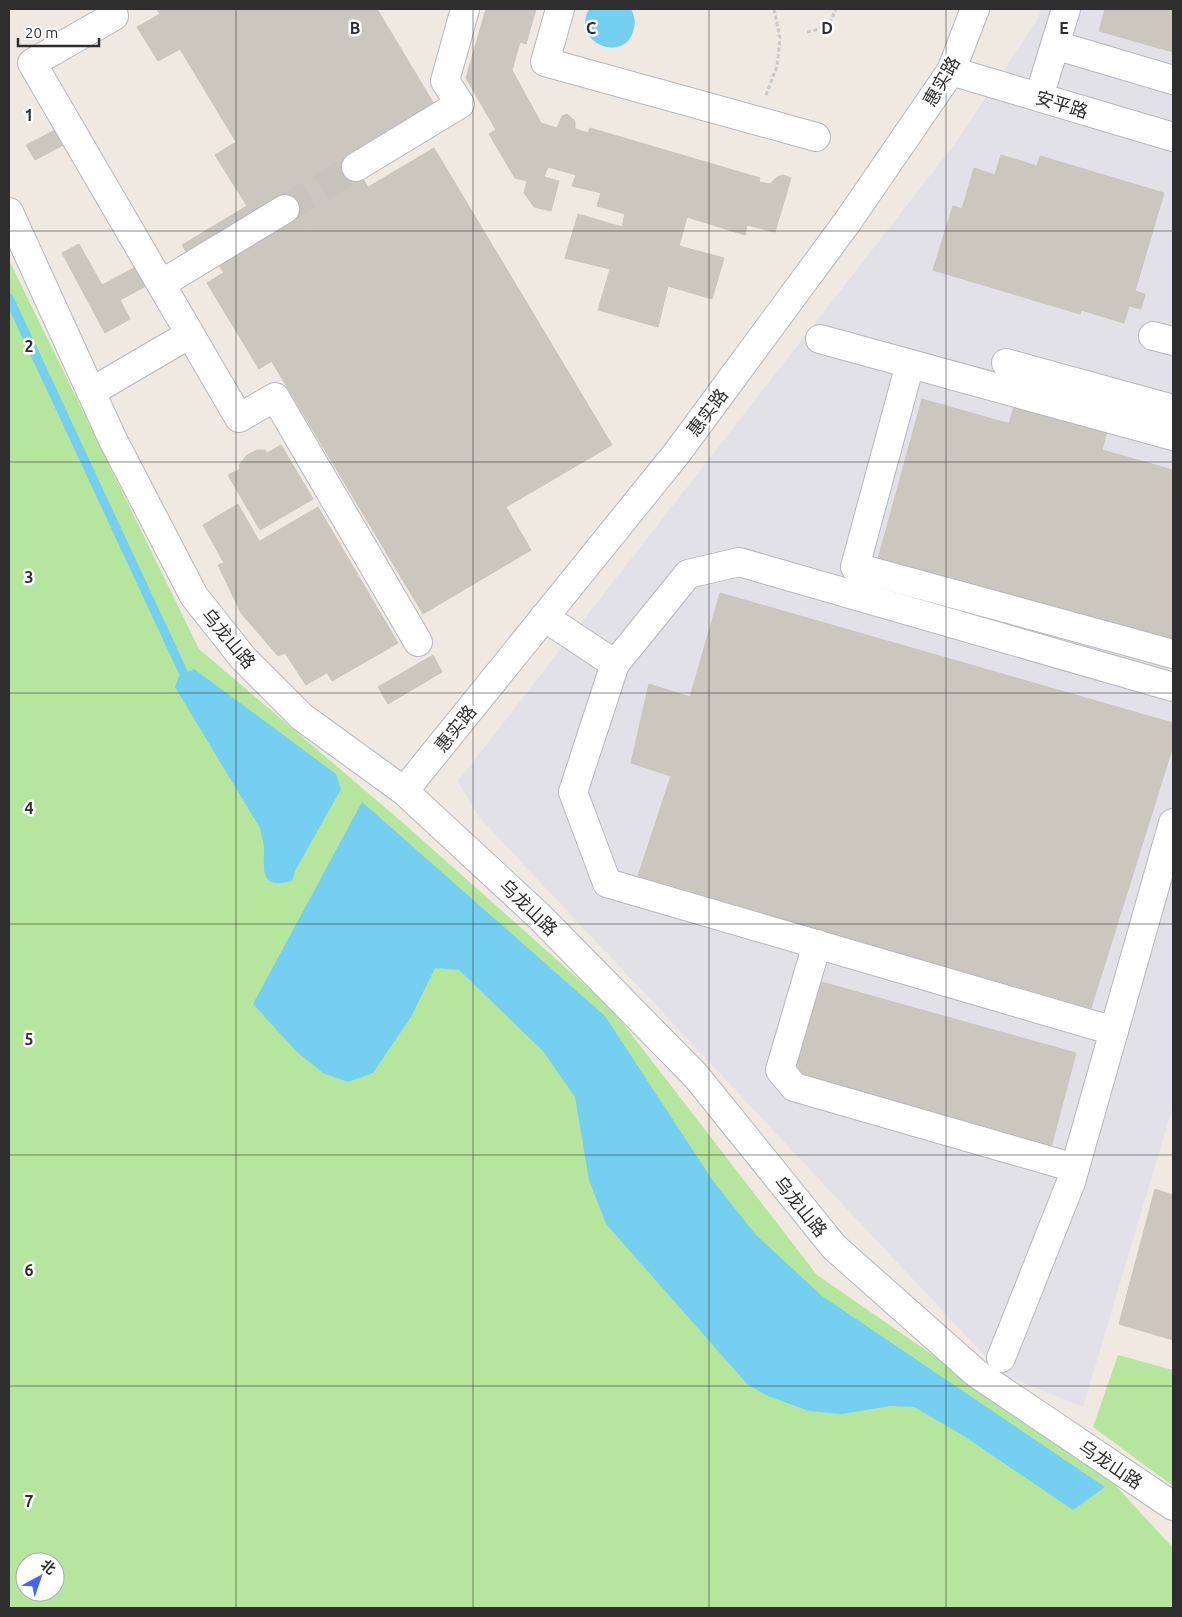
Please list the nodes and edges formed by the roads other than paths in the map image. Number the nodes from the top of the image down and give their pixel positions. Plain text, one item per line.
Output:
1 (465, 9) edge
2 (560, 9) edge
3 (975, 9) edge
4 (1066, 9) edge
5 (114, 16) dead end
6 (1055, 45) junction
7 (951, 71) junction
8 (1173, 80) edge
9 (1039, 97) junction
10 (816, 137) dead end
11 (1173, 138) edge
12 (356, 167) tunnel mouth
13 (285, 209) tunnel mouth
14 (9, 212) edge
15 (161, 284) junction
16 (190, 334) junction
17 (820, 339) dead end
18 (1006, 363) dead end
19 (910, 364) junction
20 (91, 392) junction
21 (1069, 394) junction
22 (1173, 409) edge
23 (1173, 436) edge
24 (544, 617) junction
25 (418, 642) dead end
26 (1173, 654) edge
27 (615, 664) junction
28 (1173, 687) edge
29 (404, 791) junction
30 (1173, 823) edge
31 (817, 944) junction
32 (1114, 1031) junction
33 (1075, 1168) junction
34 (1001, 1358) dead end
35 (1173, 1506) edge

1 - 12 street
2 - 10 street
3 - 7 street, 惠实路
4 - 6 street
5 - 15 street
6 - 8 street
6 - 9 street
7 - 9 street, 安平路
7 - 24 street, 惠实路
9 - 11 street, 安平路
13 - 15 street
14 - 20 street, 乌龙山路
15 - 16 street
16 - 20 street
16 - 25 street
17 - 19 street
18 - 21 street
19 - 21 street
19 - 26 street
20 - 29 street, 乌龙山路
21 - 22 street
21 - 23 street
24 - 27 street
24 - 29 street, 惠实路
27 - 28 street
27 - 31 street
29 - 35 street, 乌龙山路
30 - 32 street
31 - 32 street
31 - 33 street
32 - 33 street
33 - 34 street

